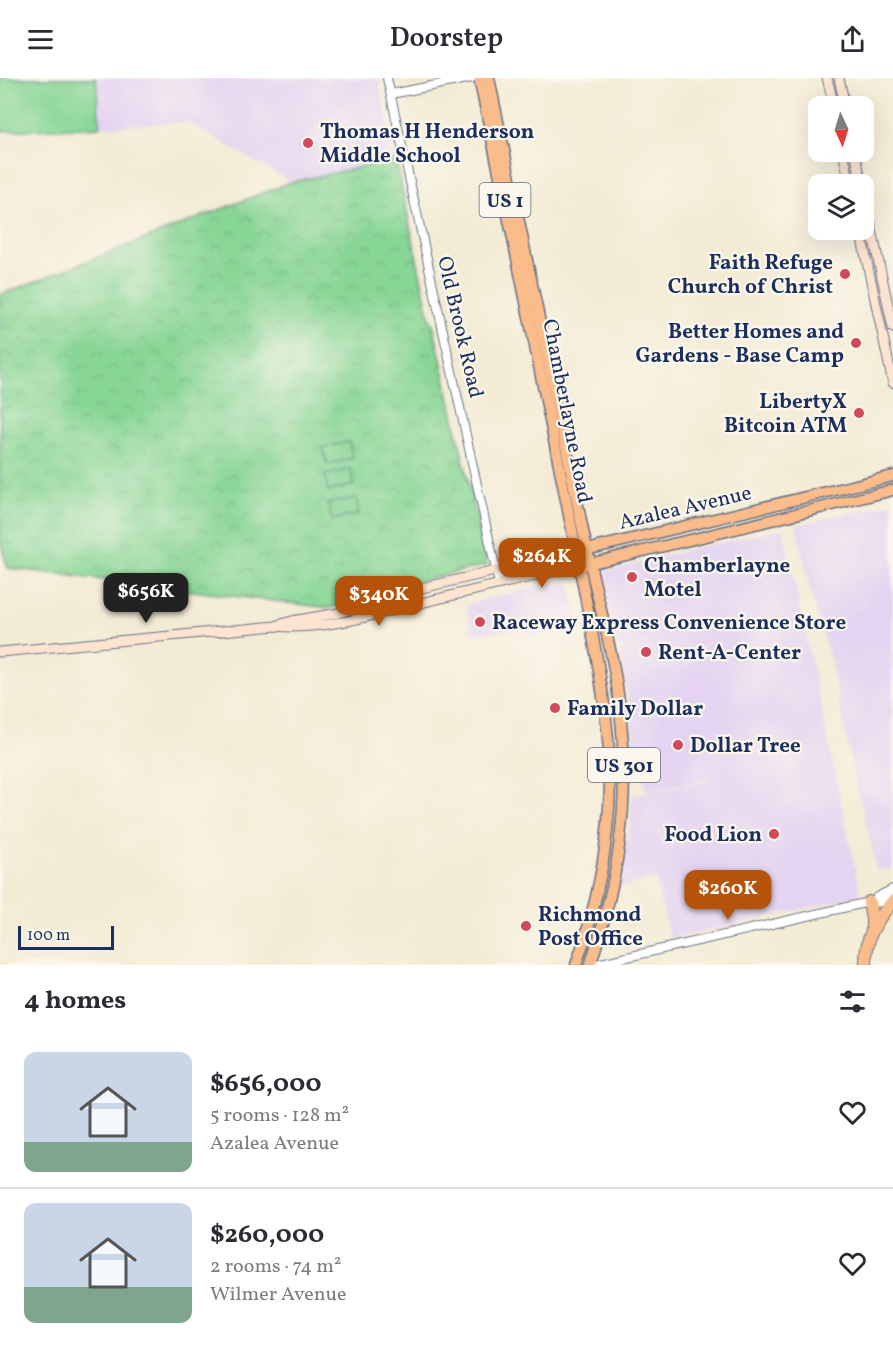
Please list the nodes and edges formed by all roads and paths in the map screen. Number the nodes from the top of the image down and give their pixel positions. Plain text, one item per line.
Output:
1 (387, 78) edge
2 (472, 78) edge
3 (479, 78) edge
4 (489, 78) edge
5 (827, 78) edge
6 (839, 78) edge
7 (391, 94) junction
8 (832, 96) edge
9 (843, 96) edge
10 (862, 240) edge
11 (874, 240) edge
12 (893, 328) edge
13 (893, 383) edge
14 (893, 476) edge
15 (893, 490) edge
16 (588, 550) junction
17 (576, 552) junction
18 (585, 565) junction
19 (496, 571) junction
20 (499, 585) junction
21 (276, 626) junction
22 (0, 652) edge
23 (893, 889) edge
24 (893, 899) edge
25 (869, 902) junction
26 (872, 930) junction
27 (576, 965) edge
28 (591, 965) edge
29 (866, 965) edge

1 - 7 street, Old Brook Road
2 - 7 street
3 - 17 main road, Chamberlayne Road / US 1
4 - 16 main road, US 1
5 - 8 main road
6 - 9 main road
7 - 19 street, Old Brook Road
10 - 13 main road
11 - 12 main road
14 - 16 main road, Azalea Avenue
15 - 18 main road, Azalea Avenue
16 - 17 main road, Azalea Avenue
16 - 18 main road, US 301
17 - 18 main road, Chamberlayne Road / US 1
17 - 19 main road, Azalea Avenue
18 - 20 main road, Azalea Avenue
18 - 27 main road, Chamberlayne Road / US 301
18 - 28 main road, Chamberlayne Road / US 301
19 - 20 street, Old Brook Road
19 - 21 main road, Azalea Avenue
20 - 21 main road, Azalea Avenue
21 - 22 main road, Azalea Avenue
23 - 25 street
24 - 25 street
24 - 26 highway
25 - 26 highway
25 - 28 street
26 - 29 highway

